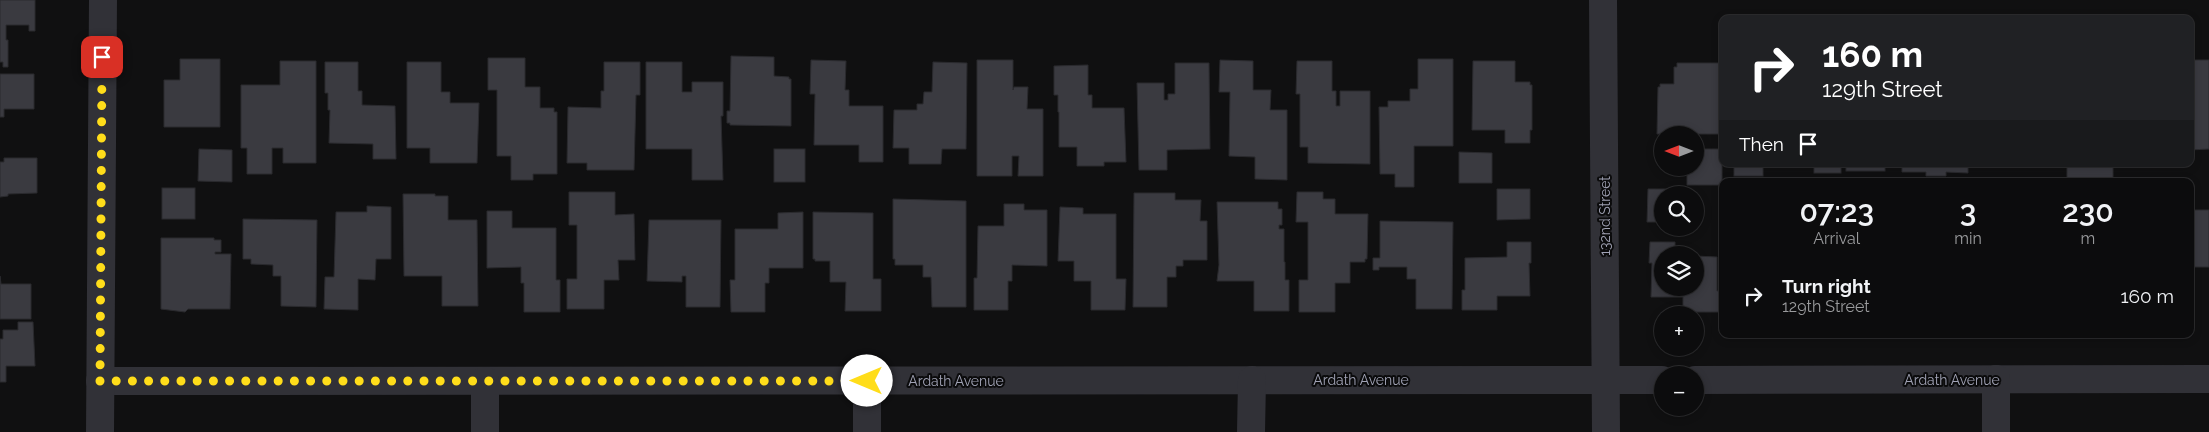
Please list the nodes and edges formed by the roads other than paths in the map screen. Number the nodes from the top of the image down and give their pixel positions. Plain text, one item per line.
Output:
1 (103, 0) edge
2 (1603, 0) edge
3 (1996, 379) junction
4 (2209, 379) edge
5 (1252, 380) junction
6 (1606, 380) junction
7 (1654, 380) edge
8 (1704, 380) edge
9 (100, 381) junction
10 (485, 381) junction
11 (867, 381) junction
12 (100, 432) edge
13 (486, 432) edge
14 (867, 432) edge
15 (1252, 432) edge
16 (1606, 432) edge
17 (1996, 432) edge

1 - 9 street
2 - 6 street, 132nd Street
3 - 4 street, Ardath Avenue
3 - 8 street, Ardath Avenue
3 - 17 street
5 - 6 street, Ardath Avenue
5 - 11 street, Ardath Avenue
5 - 15 street
6 - 7 street, Ardath Avenue
6 - 16 street, 132nd Street
9 - 10 street, Ardath Avenue
9 - 12 street
10 - 11 street, Ardath Avenue
10 - 13 street
11 - 14 street

